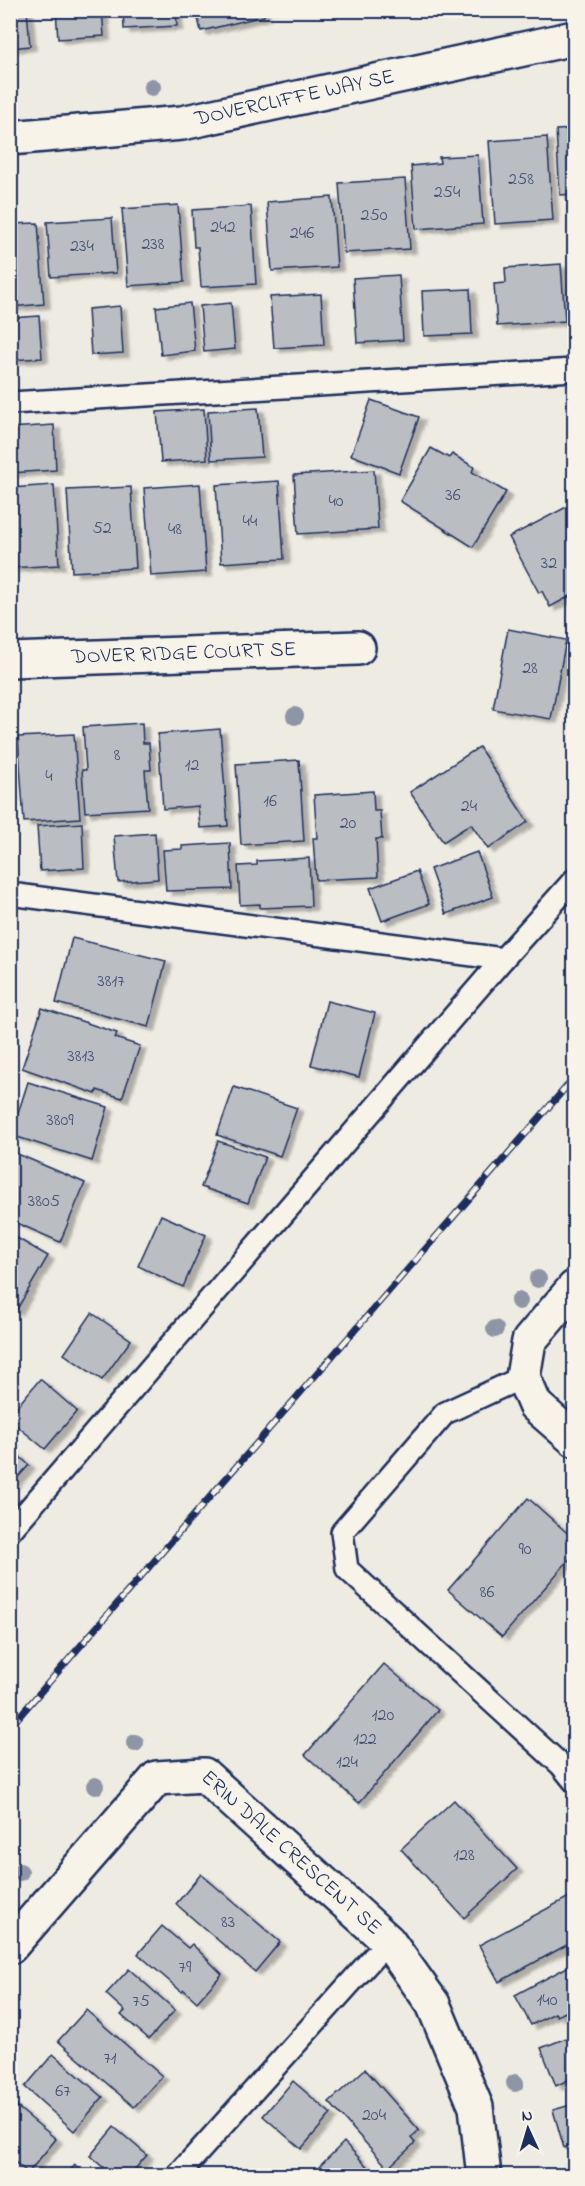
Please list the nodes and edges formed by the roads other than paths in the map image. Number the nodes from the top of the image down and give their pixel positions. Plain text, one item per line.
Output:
1 (574, 38) edge
2 (10, 138) edge
3 (574, 369) edge
4 (10, 403) edge
5 (358, 648) dead end
6 (10, 660) edge
7 (574, 880) edge
8 (10, 894) edge
9 (503, 959) junction
10 (574, 1288) edge
11 (523, 1377) junction
12 (574, 1439) edge
13 (10, 1532) edge
14 (574, 1781) edge
15 (388, 1941) junction
16 (10, 1947) edge
17 (177, 2175) edge
18 (484, 2175) edge

1 - 2 street, DOVERCLIFFE WAY SE
3 - 4 lane
5 - 6 street, DOVER RIDGE COURT SE
7 - 9 lane
8 - 9 lane
9 - 13 lane
10 - 11 street
11 - 12 street
11 - 14 lane
15 - 16 street, ERIN DALE CRESCENT SE
15 - 17 lane
15 - 18 street, ERIN DALE CRESCENT SE

